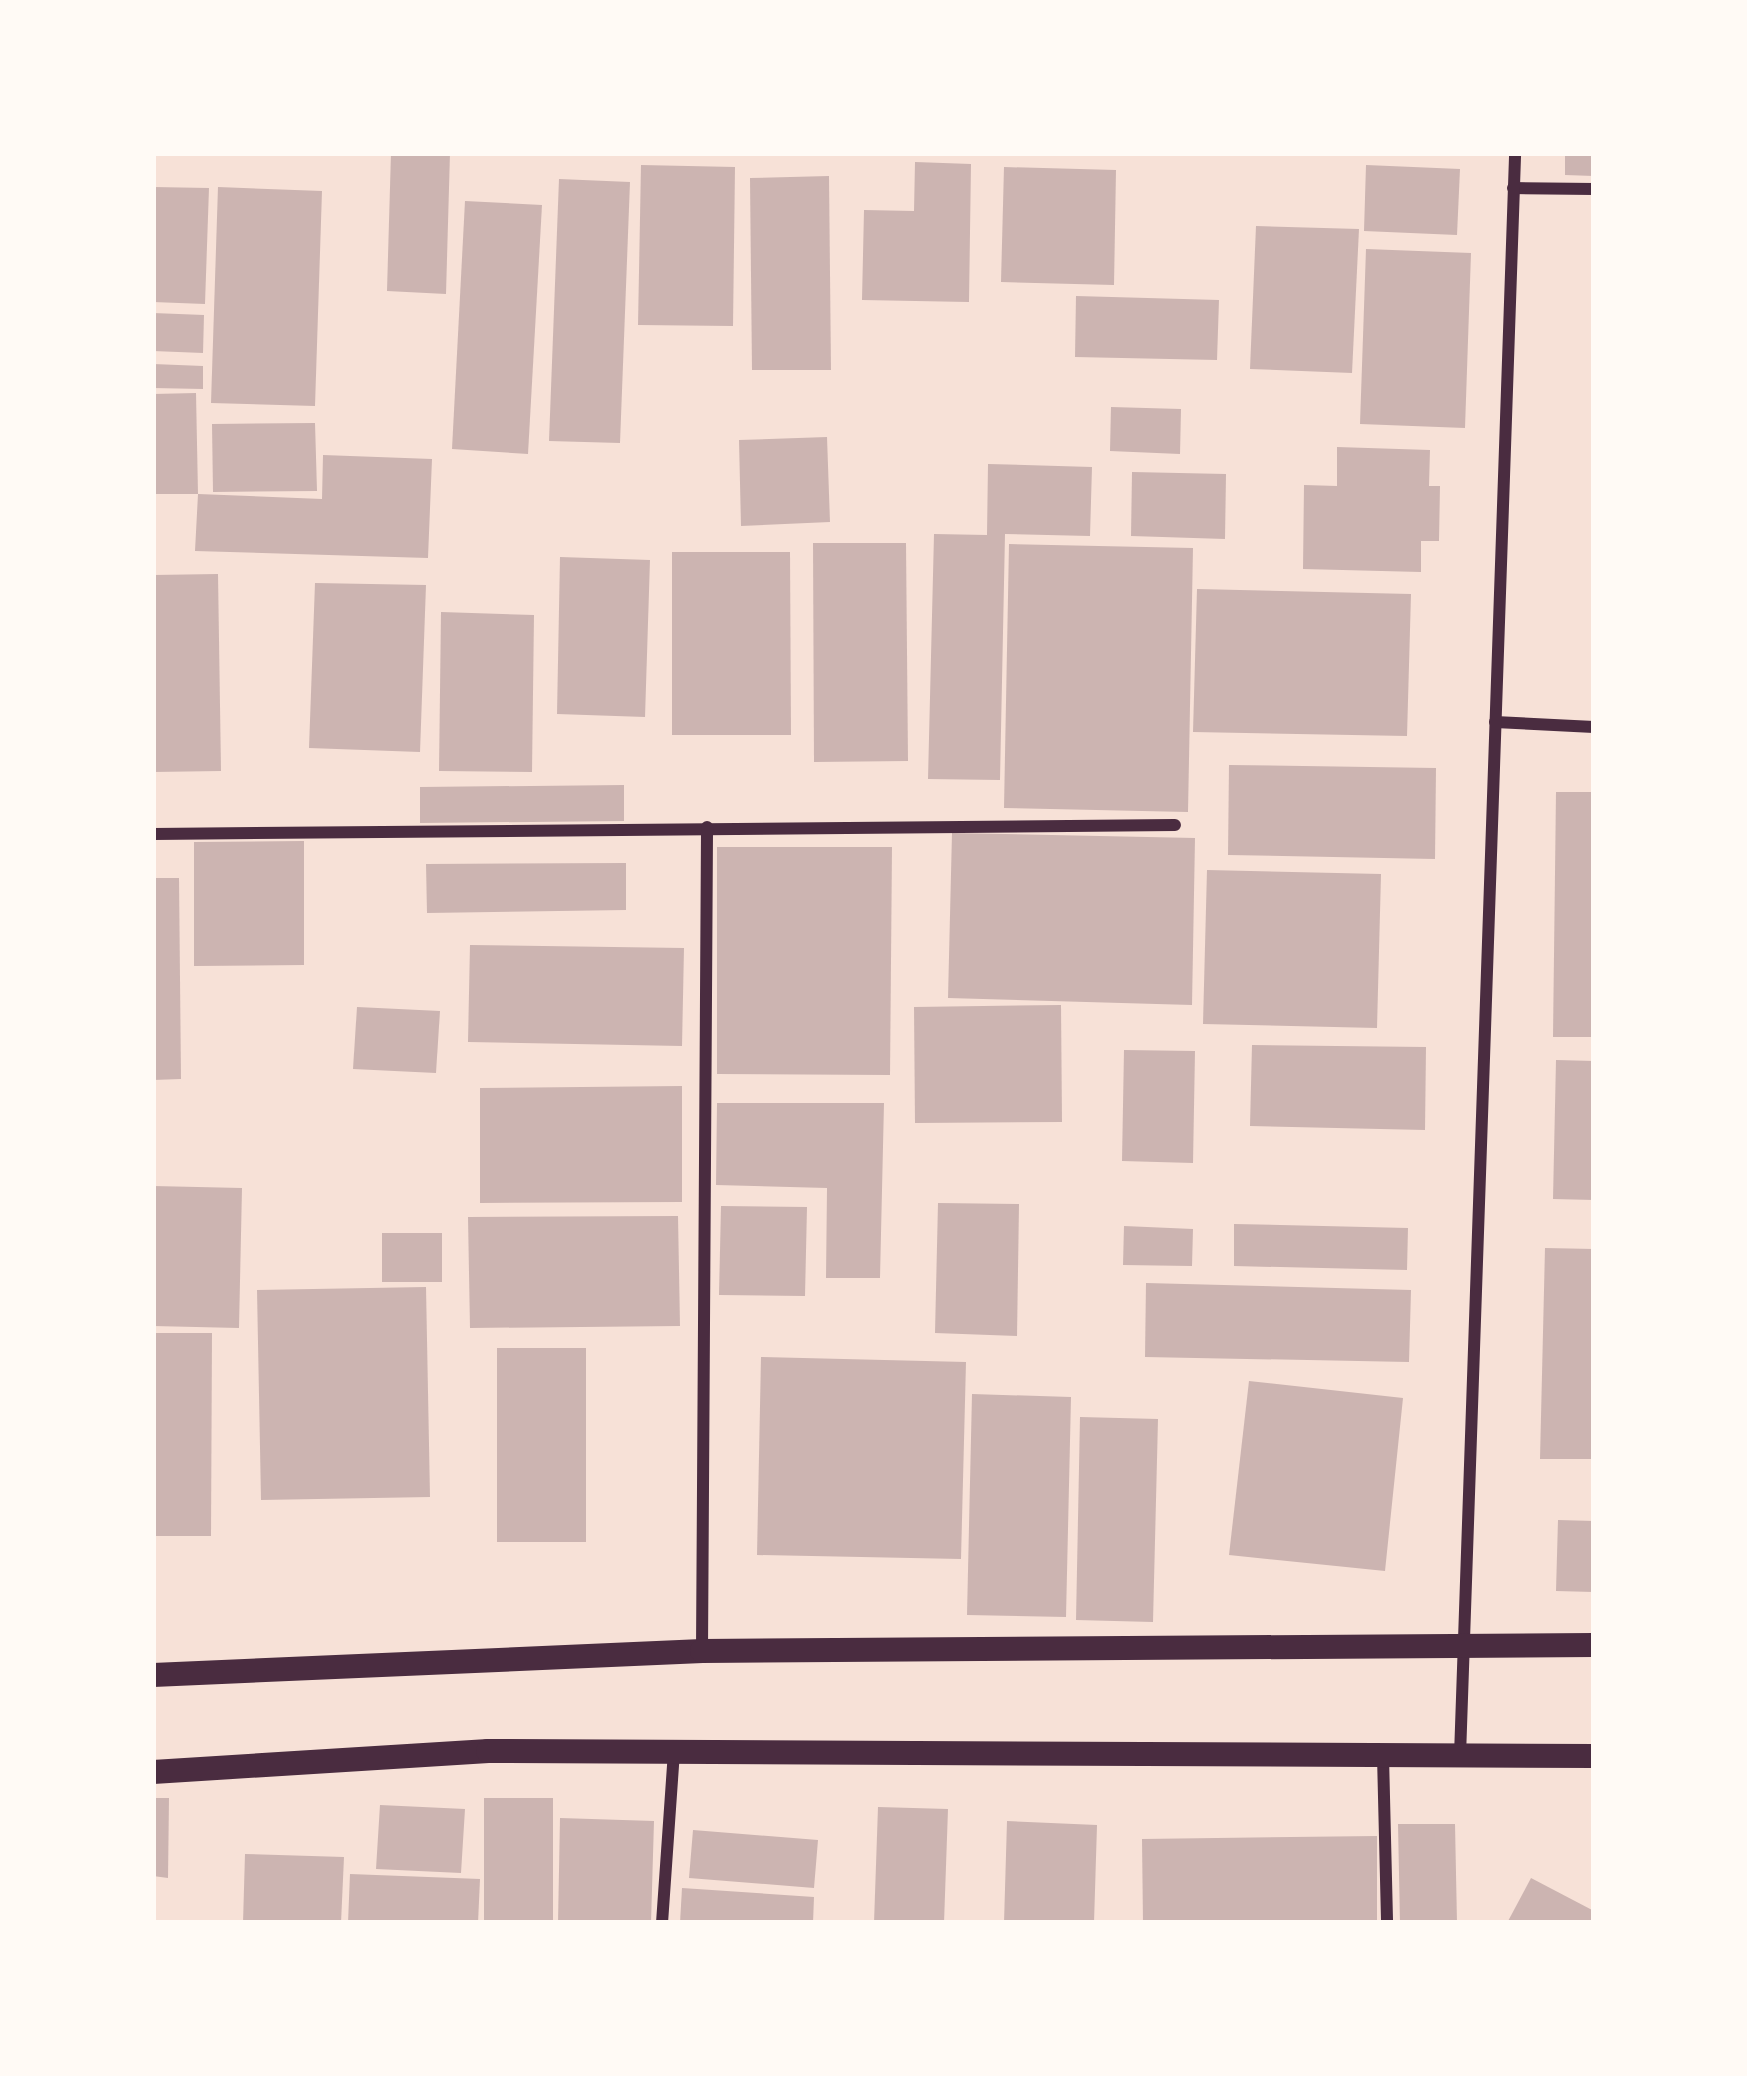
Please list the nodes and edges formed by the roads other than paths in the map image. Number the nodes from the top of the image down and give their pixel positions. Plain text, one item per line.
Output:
1 (1515, 153) edge
2 (1513, 188) junction
3 (1594, 189) edge
4 (1495, 722) junction
5 (1594, 727) edge
6 (1175, 825) dead end
7 (707, 826) junction
8 (153, 834) edge
9 (1461, 1644) junction
10 (1594, 1645) edge
11 (702, 1651) junction
12 (153, 1675) edge
13 (674, 1751) junction
14 (1383, 1756) junction
15 (1460, 1756) junction
16 (1594, 1756) edge
17 (153, 1772) edge
18 (662, 1923) edge
19 (1387, 1923) edge

1 - 2 street
2 - 3 street
2 - 4 street
4 - 5 street
4 - 9 street
6 - 7 street
7 - 8 street
7 - 11 street
9 - 10 main road
9 - 11 main road
9 - 15 street
11 - 12 main road
13 - 14 main road
13 - 17 main road
13 - 18 street
14 - 15 main road
14 - 19 street
15 - 16 main road

